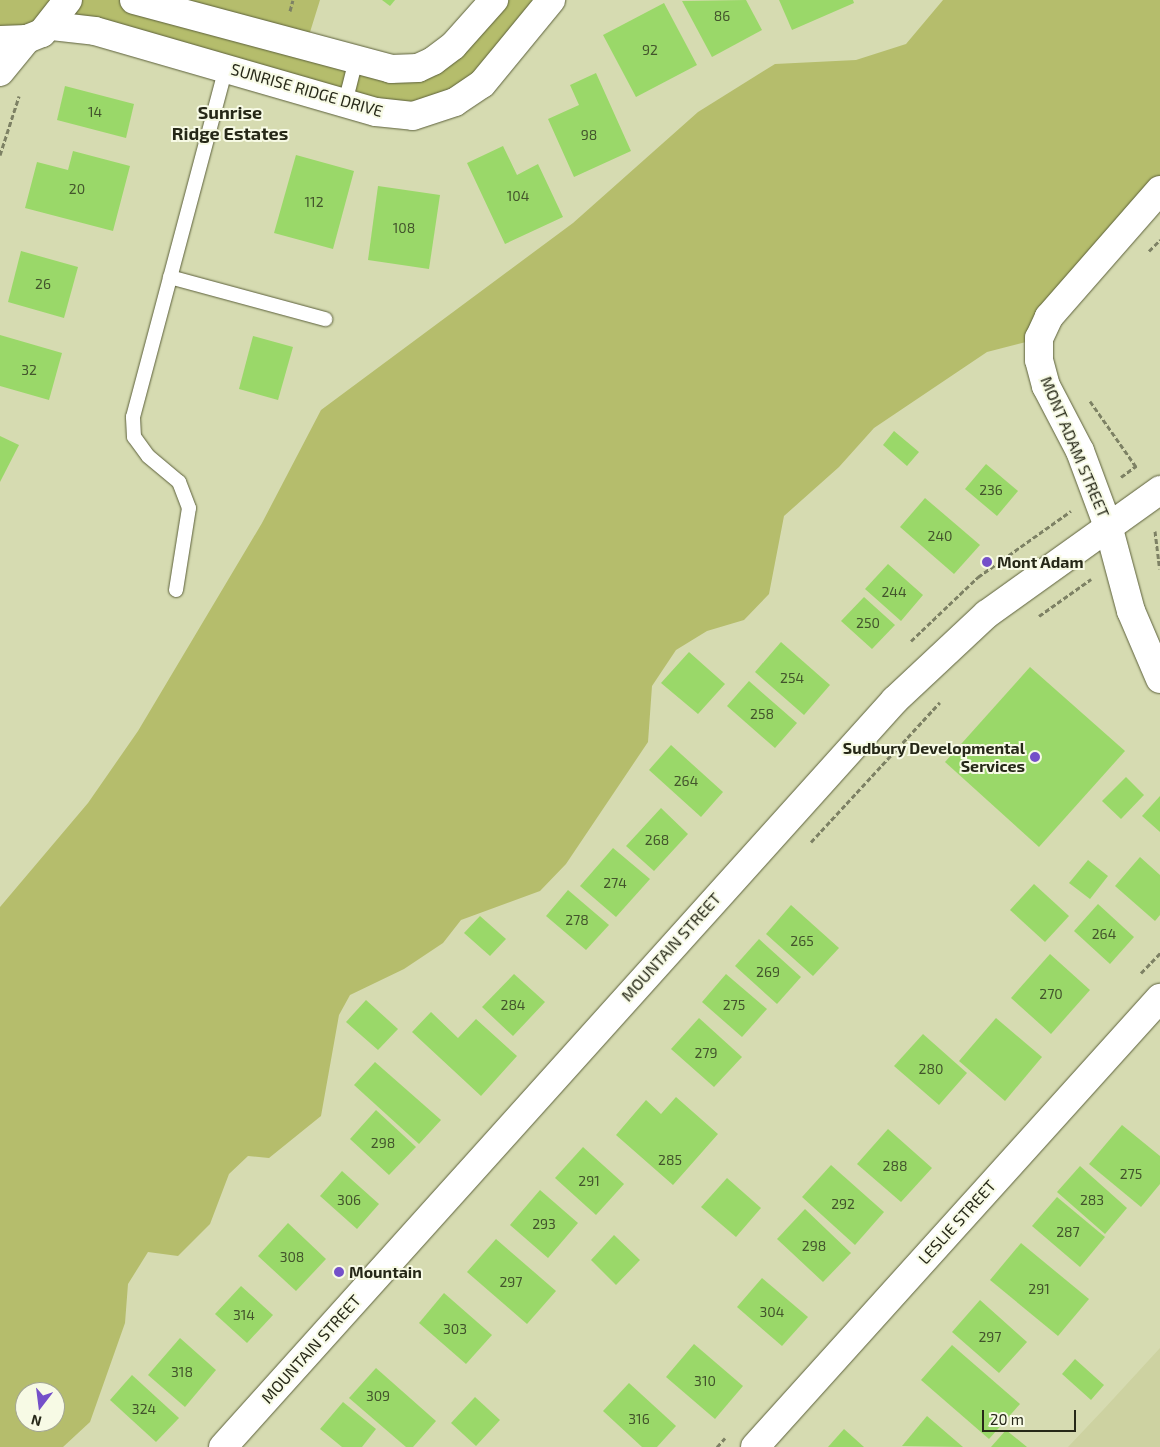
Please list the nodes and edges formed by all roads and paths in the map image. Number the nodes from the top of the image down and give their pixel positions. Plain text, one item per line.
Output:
1 (68, 0) edge
2 (134, 0) edge
3 (494, 0) edge
4 (551, 0) edge
5 (52, 26) junction
6 (27, 39) junction
7 (0, 40) edge
8 (356, 60) junction
9 (226, 68) junction
10 (0, 72) edge
11 (345, 103) junction
12 (1160, 190) edge
13 (1160, 240) edge
14 (1147, 254) dead end
15 (170, 277) junction
16 (324, 319) dead end
17 (1086, 395) dead end
18 (1155, 493) edge
19 (1160, 524) edge
20 (1156, 528) junction
21 (1109, 529) junction
22 (1149, 533) dead end
23 (1115, 562) junction
24 (1160, 569) edge
25 (176, 590) dead end
26 (1036, 619) dead end
27 (1160, 679) edge
28 (945, 697) dead end
29 (804, 849) dead end
30 (1160, 998) edge
31 (223, 1447) edge
32 (755, 1447) edge

1 - 5 street
2 - 8 street
3 - 8 street
4 - 11 street, SUNRISE RIDGE DRIVE
5 - 6 street
5 - 9 street, SUNRISE RIDGE DRIVE
6 - 7 street
6 - 10 street
8 - 11 lane
9 - 11 street, SUNRISE RIDGE DRIVE
9 - 15 lane
12 - 21 street, MONT ADAM STREET
13 - 14 path
15 - 16 lane
15 - 25 lane
17 - 18 path
18 - 21 street, MOUNTAIN STREET
19 - 20 path
20 - 22 path
20 - 24 path
21 - 23 street, MONT ADAM STREET
21 - 31 street, MOUNTAIN STREET
23 - 26 path
23 - 27 street, MONT ADAM STREET
28 - 29 path
30 - 32 street, LESLIE STREET

